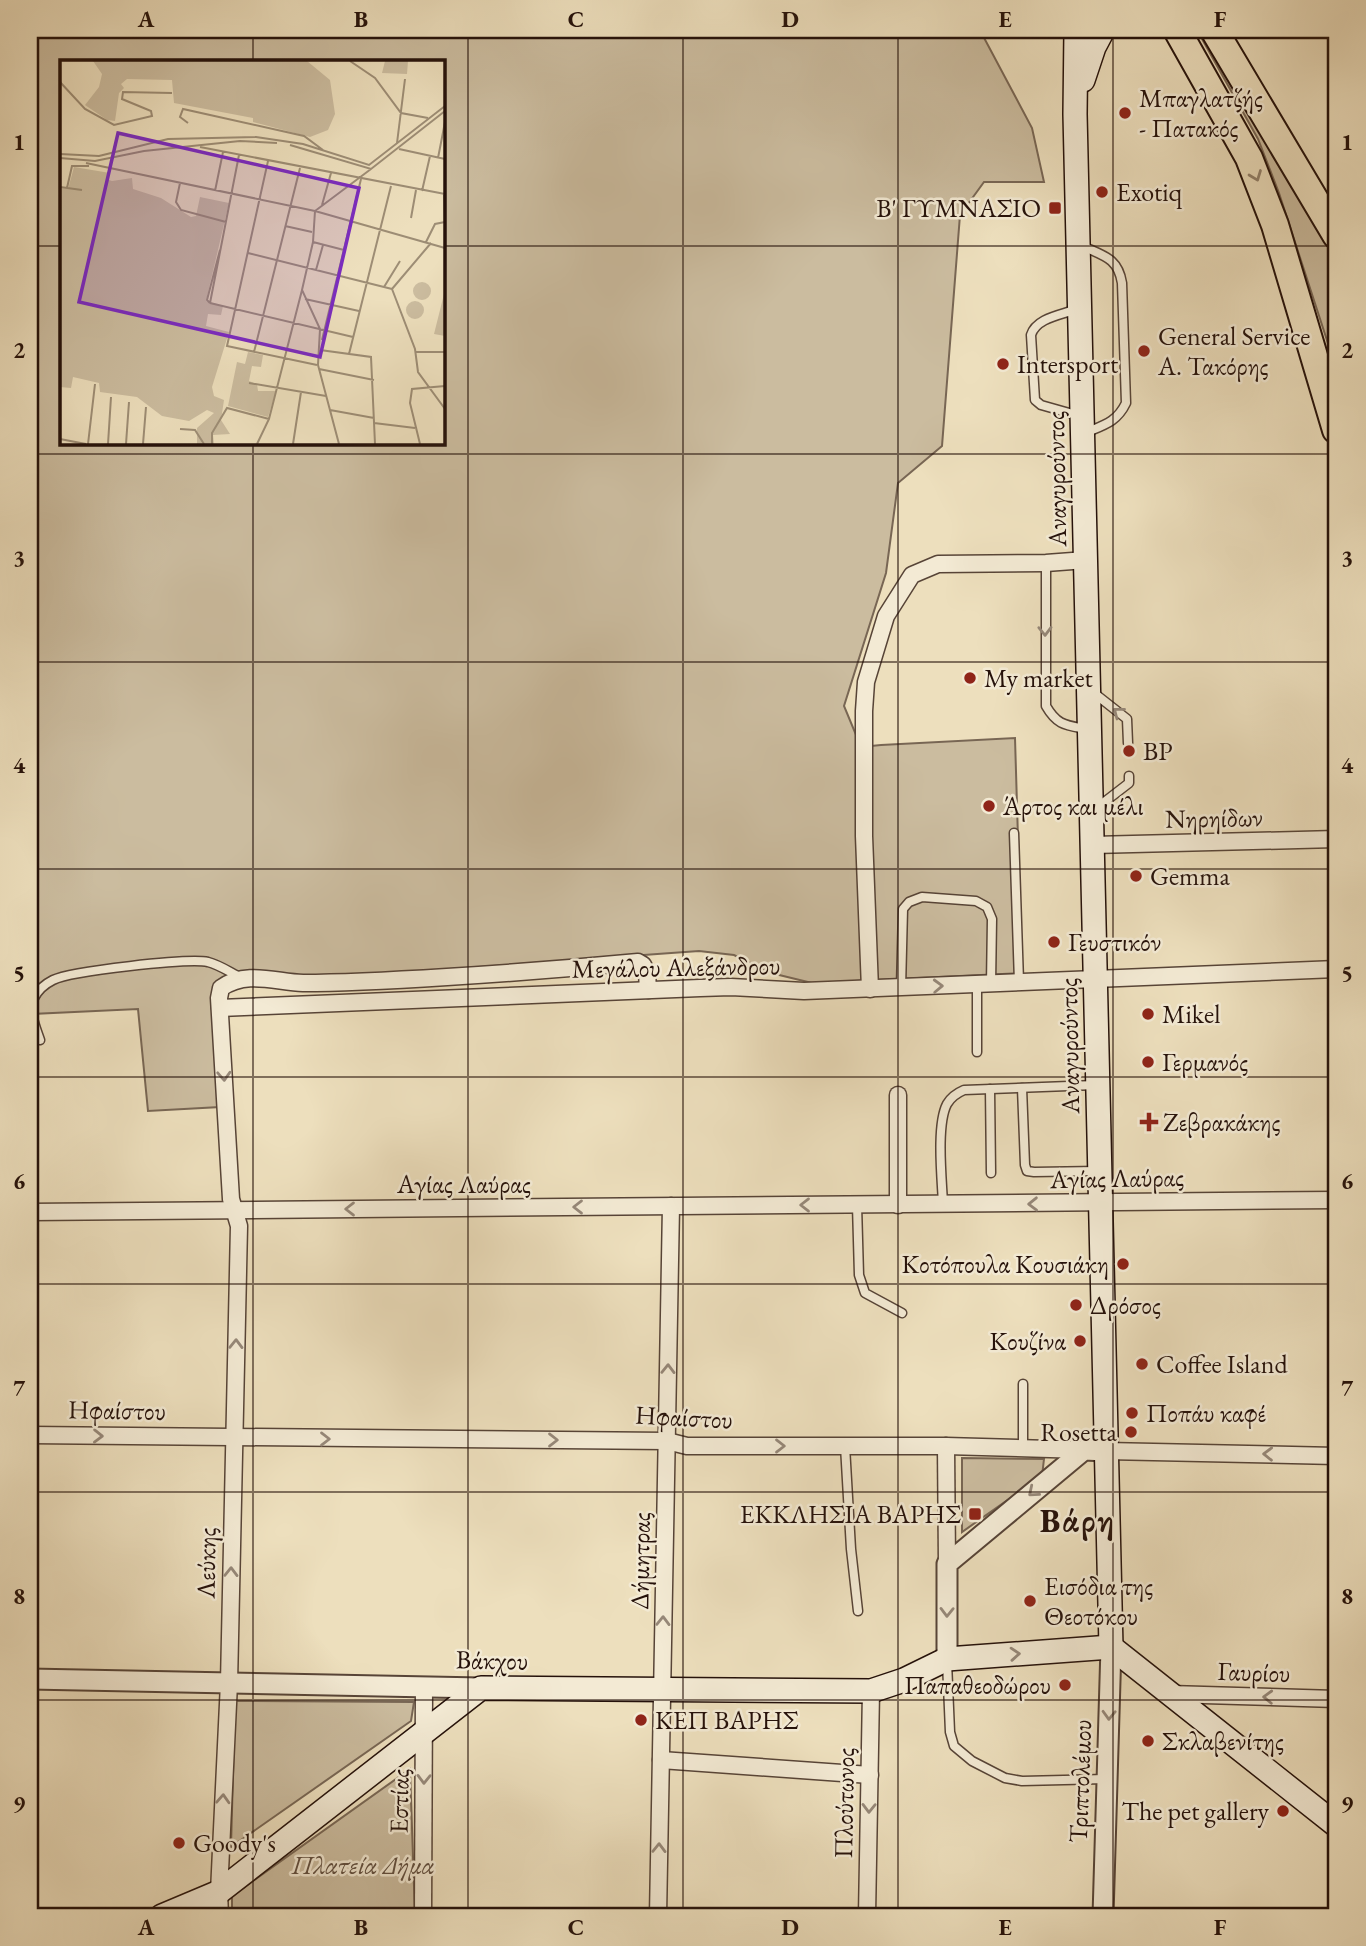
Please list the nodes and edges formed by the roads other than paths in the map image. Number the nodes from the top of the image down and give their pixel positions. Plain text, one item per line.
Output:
1 (1076, 30) edge
2 (1103, 30) edge
3 (1177, 30) edge
4 (1214, 30) edge
5 (1075, 114) junction
6 (1336, 235) edge
7 (1078, 244) junction
8 (1080, 308) junction
9 (1083, 426) junction
10 (1336, 430) edge
11 (1086, 560) junction
12 (1046, 563) junction
13 (1089, 689) junction
14 (1090, 730) junction
15 (1128, 743) dead end
16 (1129, 776) dead end
17 (1092, 812) junction
18 (1014, 832) dead end
19 (1336, 839) edge
20 (1093, 845) junction
21 (1336, 969) edge
22 (242, 978) junction
23 (1096, 979) junction
24 (1019, 982) junction
25 (984, 984) junction
26 (901, 988) junction
27 (870, 989) junction
28 (648, 990) junction
29 (220, 1008) junction
30 (40, 1040) dead end
31 (977, 1052) dead end
32 (1098, 1085) junction
33 (1022, 1088) junction
34 (990, 1089) junction
35 (898, 1095) dead end
36 (1100, 1170) junction
37 (991, 1173) dead end
38 (1336, 1200) edge
39 (1101, 1203) junction
40 (943, 1204) junction
41 (857, 1205) junction
42 (898, 1205) junction
43 (671, 1206) junction
44 (235, 1210) junction
45 (30, 1212) edge
46 (902, 1313) dead end
47 (1023, 1384) dead end
48 (30, 1436) edge
49 (233, 1438) junction
50 (667, 1441) junction
51 (845, 1446) junction
52 (946, 1446) junction
53 (1023, 1448) junction
54 (1083, 1450) junction
55 (1107, 1451) junction
56 (1336, 1456) edge
57 (947, 1564) junction
58 (858, 1611) dead end
59 (1111, 1647) junction
60 (947, 1659) junction
61 (30, 1679) edge
62 (229, 1683) junction
63 (424, 1687) junction
64 (481, 1688) junction
65 (662, 1691) junction
66 (871, 1691) junction
67 (1170, 1694) junction
68 (1336, 1699) edge
69 (425, 1731) junction
70 (661, 1760) junction
71 (870, 1775) junction
72 (1107, 1779) junction
73 (1336, 1825) edge
74 (219, 1892) junction
75 (162, 1916) edge
76 (220, 1916) edge
77 (423, 1916) edge
78 (658, 1916) edge
79 (867, 1916) edge
80 (1102, 1916) edge

1 - 5 main road, Αναγυρούντος
2 - 5 main road, Αναγυρούντος
3 -> 10 main road
4 - 6 main road
5 - 7 main road, Αναγυρούντος
7 - 8 main road, Αναγυρούντος
7 - 9 lane
8 - 9 main road, Αναγυρούντος
8 - 9 lane
9 - 11 main road, Αναγυρούντος
11 - 12 street
11 - 13 main road, Αναγυρούντος
12 -> 14 lane
12 - 27 street
13 - 14 main road, Αναγυρούντος
15 -> 13 lane
14 - 17 main road, Αναγυρούντος
16 - 17 lane
17 - 20 main road, Αναγυρούντος
18 - 24 lane
19 - 20 street, Νηρηίδων
20 - 23 main road, Αναγυρούντος
21 - 23 street, Μεγάλου Αλεξάνδρου
22 - 28 street
22 - 29 street
22 - 30 lane
23 - 24 street, Μεγάλου Αλεξάνδρου
23 - 32 main road, Αναγυρούντος
24 - 25 street, Μεγάλου Αλεξάνδρου
26 -> 25 street, Μεγάλου Αλεξάνδρου
25 - 26 lane
25 - 31 lane
26 - 27 street, Μεγάλου Αλεξάνδρου
27 - 28 street, Μεγάλου Αλεξάνδρου
28 - 29 street, Μεγάλου Αλεξάνδρου
29 -> 44 street
32 - 33 lane
32 - 36 main road, Αναγυρούντος
33 - 34 lane
33 - 36 lane
34 - 37 lane
34 - 40 lane
35 - 42 street
36 - 39 main road, Αναγυρούντος
38 - 39 street, Αγίας Λαύρας
39 -> 40 street, Αγίας Λαύρας
39 - 55 main road, Αναγυρούντος
40 - 42 street, Αγίας Λαύρας
41 - 42 street, Αγίας Λαύρας
41 -> 43 street, Αγίας Λαύρας
41 - 46 lane
43 -> 44 street, Αγίας Λαύρας
50 -> 43 street, Δήμητρας
44 - 45 street, Αγίας Λαύρας
49 -> 44 street, Λεύκης
47 - 53 lane
48 -> 49 street, Ηφαίστου
49 -> 50 street, Ηφαίστου
62 -> 49 street, Λεύκης
50 -> 51 street, Ηφαίστου
65 -> 50 street, Δήμητρας
51 - 52 street, Ηφαίστου
51 - 58 lane
52 - 53 street, Ηφαίστου
52 - 57 street
53 - 54 street, Ηφαίστου
54 - 55 street, Ηφαίστου
54 -> 57 street
56 -> 55 street, Ηφαίστου
55 - 59 main road, Αναγυρούντος
57 -> 60 street
60 -> 59 main road
59 - 67 main road
59 -> 72 street, Τριπτολέμου
60 - 66 main road, Βάκχου
60 - 72 lane
61 - 62 street, Βάκχου
62 - 63 street, Βάκχου
74 -> 62 street, Λεύκης
63 - 64 street, Βάκχου
63 - 69 street, Εστίας
64 - 65 main road, Βάκχου
64 - 69 main road
65 - 66 main road, Βάκχου
65 - 70 street, Δήμητρας
66 - 71 street, Πλούτωνος
68 -> 67 street, Γαυρίου
67 - 73 main road
69 - 74 main road
69 -> 77 street, Εστίας
70 - 71 street
78 -> 70 street, Δήμητρας
71 -> 79 street, Πλούτωνος
72 - 80 street, Τριπτολέμου
74 - 75 main road
74 - 76 street, Λεύκης

